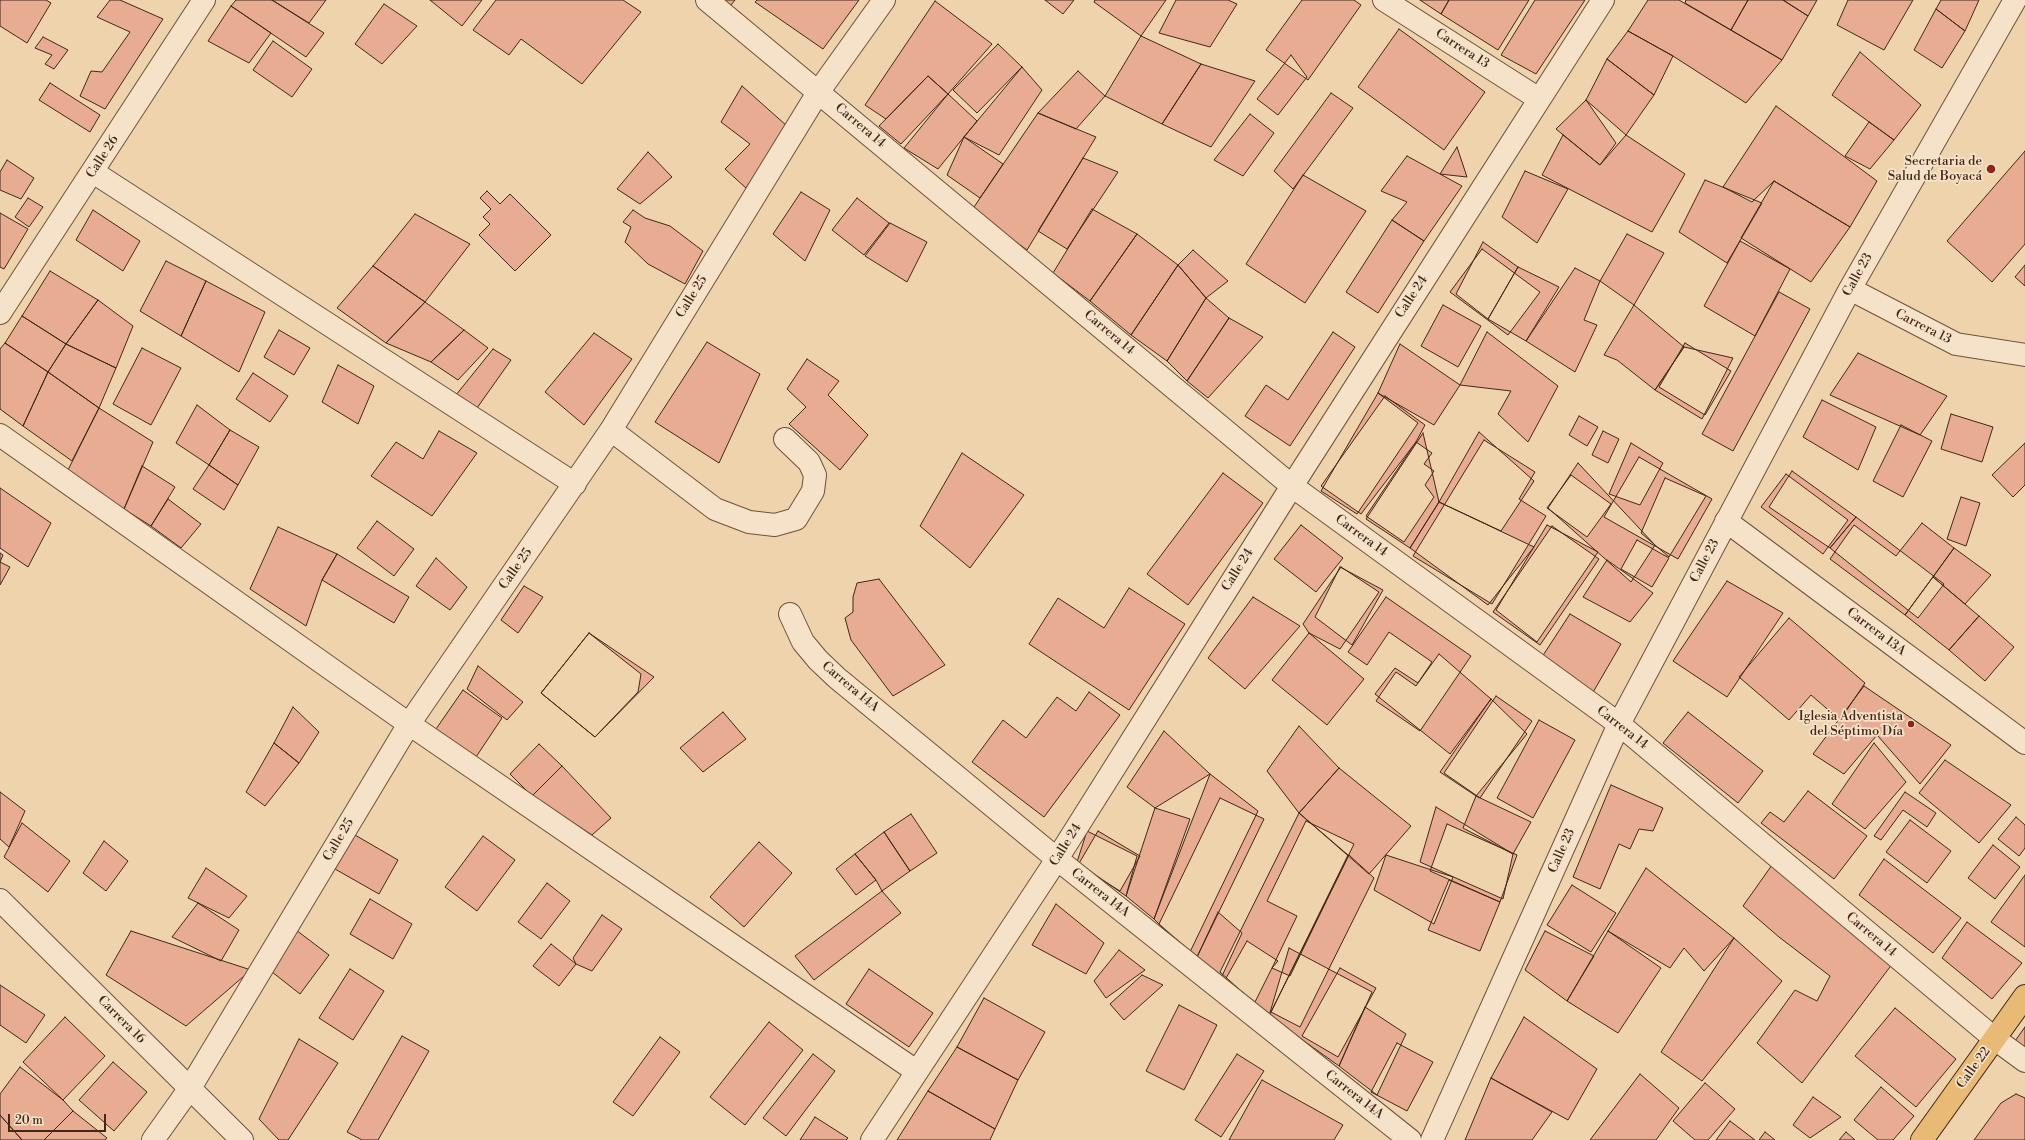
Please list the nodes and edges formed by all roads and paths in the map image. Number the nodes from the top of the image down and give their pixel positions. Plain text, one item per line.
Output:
1 (204, 0) edge
2 (707, 0) edge
3 (884, 0) edge
4 (1384, 0) edge
5 (1603, 0) edge
6 (2015, 0) edge
7 (819, 91) junction
8 (1539, 99) junction
9 (93, 172) junction
10 (1850, 289) junction
11 (0, 313) edge
12 (2025, 355) edge
13 (611, 430) junction
14 (0, 435) edge
15 (785, 439) dead end
16 (574, 484) junction
17 (1292, 486) junction
18 (1726, 521) junction
19 (790, 614) dead end
20 (409, 724) junction
21 (1619, 724) junction
22 (2025, 743) edge
23 (1057, 859) junction
24 (0, 900) edge
25 (2025, 996) edge
26 (1995, 1039) junction
27 (2025, 1061) edge
28 (916, 1071) junction
29 (190, 1088) junction
30 (153, 1140) edge
31 (242, 1140) edge
32 (872, 1140) edge
33 (1410, 1140) edge
34 (1432, 1140) edge
35 (1922, 1140) edge

1 - 9 street, Calle 26
2 - 7 street, Carrera 14
3 - 7 street, Calle 25
4 - 8 street, Carrera 13
5 - 8 street, Calle 24
6 - 10 street, Calle 23
7 - 13 street, Calle 25
7 - 17 street, Carrera 14
8 - 17 street, Calle 24
9 - 11 street, Calle 26
9 - 16 street
10 - 12 street, Carrera 13
10 - 18 street, Calle 23
13 - 15 street
13 - 16 street, Calle 25
14 - 20 street
16 - 20 street, Calle 25
17 - 21 street, Carrera 14
17 - 23 street, Calle 24
18 - 21 street, Calle 23
18 - 22 street, Carrera 13A
19 - 23 street, Carrera 14A
20 - 28 street
20 - 29 street, Calle 25
21 - 26 street, Carrera 14
21 - 34 street, Calle 23
23 - 28 street, Calle 24
23 - 33 street, Carrera 14A
24 - 29 street, Carrera 16
25 - 26 main road, Calle 22
26 - 27 street, Carrera 14
26 - 35 main road, Calle 22
28 - 32 street, Calle 24
29 - 30 street, Calle 25
29 - 31 street, Carrera 16

